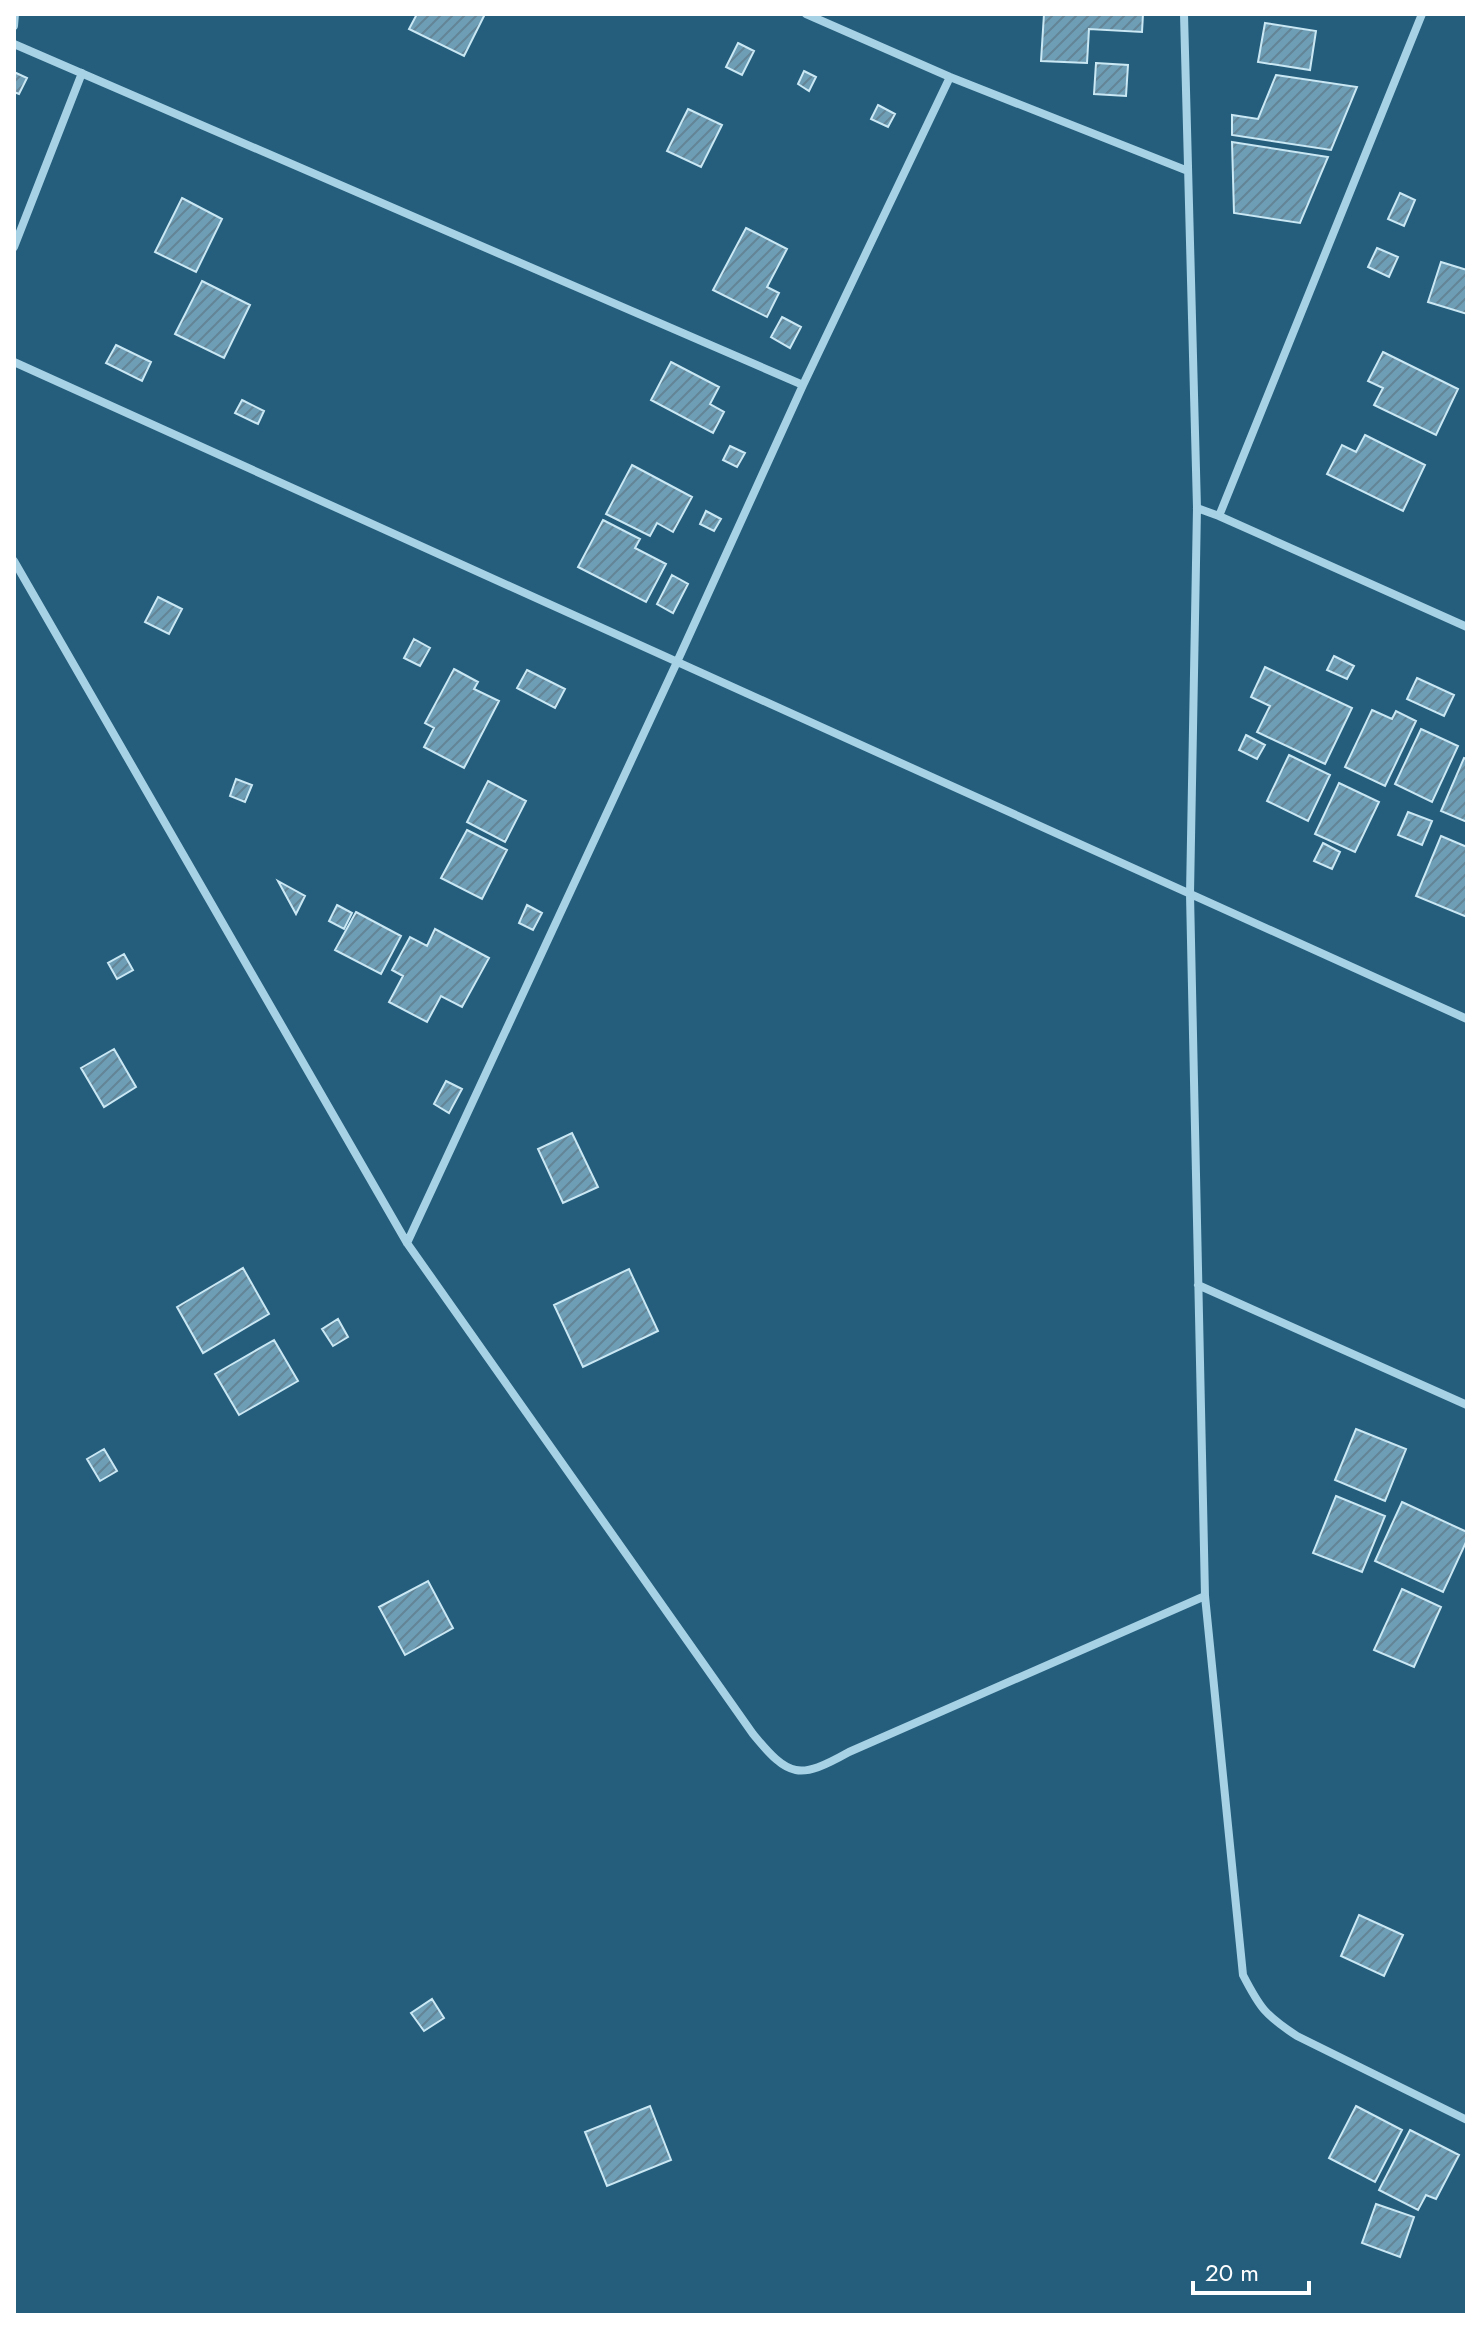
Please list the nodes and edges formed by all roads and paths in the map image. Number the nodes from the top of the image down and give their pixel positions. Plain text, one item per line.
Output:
1 (15, 14) edge
2 (806, 14) edge
3 (1184, 14) edge
4 (1422, 14) edge
5 (14, 26) edge
6 (14, 44) edge
7 (82, 73) junction
8 (950, 77) junction
9 (1188, 171) junction
10 (14, 247) edge
11 (14, 362) edge
12 (803, 385) junction
13 (1197, 508) junction
14 (1219, 516) junction
15 (14, 561) edge
16 (1467, 627) edge
17 (677, 662) junction
18 (1190, 894) junction
19 (1467, 1019) edge
20 (407, 1243) junction
21 (1198, 1285) junction
22 (1467, 1405) edge
23 (1205, 1596) junction
24 (1467, 2120) edge

1 - 5 street
2 - 8 street
3 - 9 street
4 - 14 street
6 - 7 street
7 - 10 street
7 - 12 street
8 - 9 street
8 - 12 street
9 - 13 street
11 - 17 street
12 - 17 street
13 - 14 street
13 - 18 street
14 - 16 street
15 - 20 street
17 - 18 street
17 - 20 street
18 - 19 street
18 - 21 street
20 - 23 street
21 - 22 street
21 - 23 street
23 - 24 street

